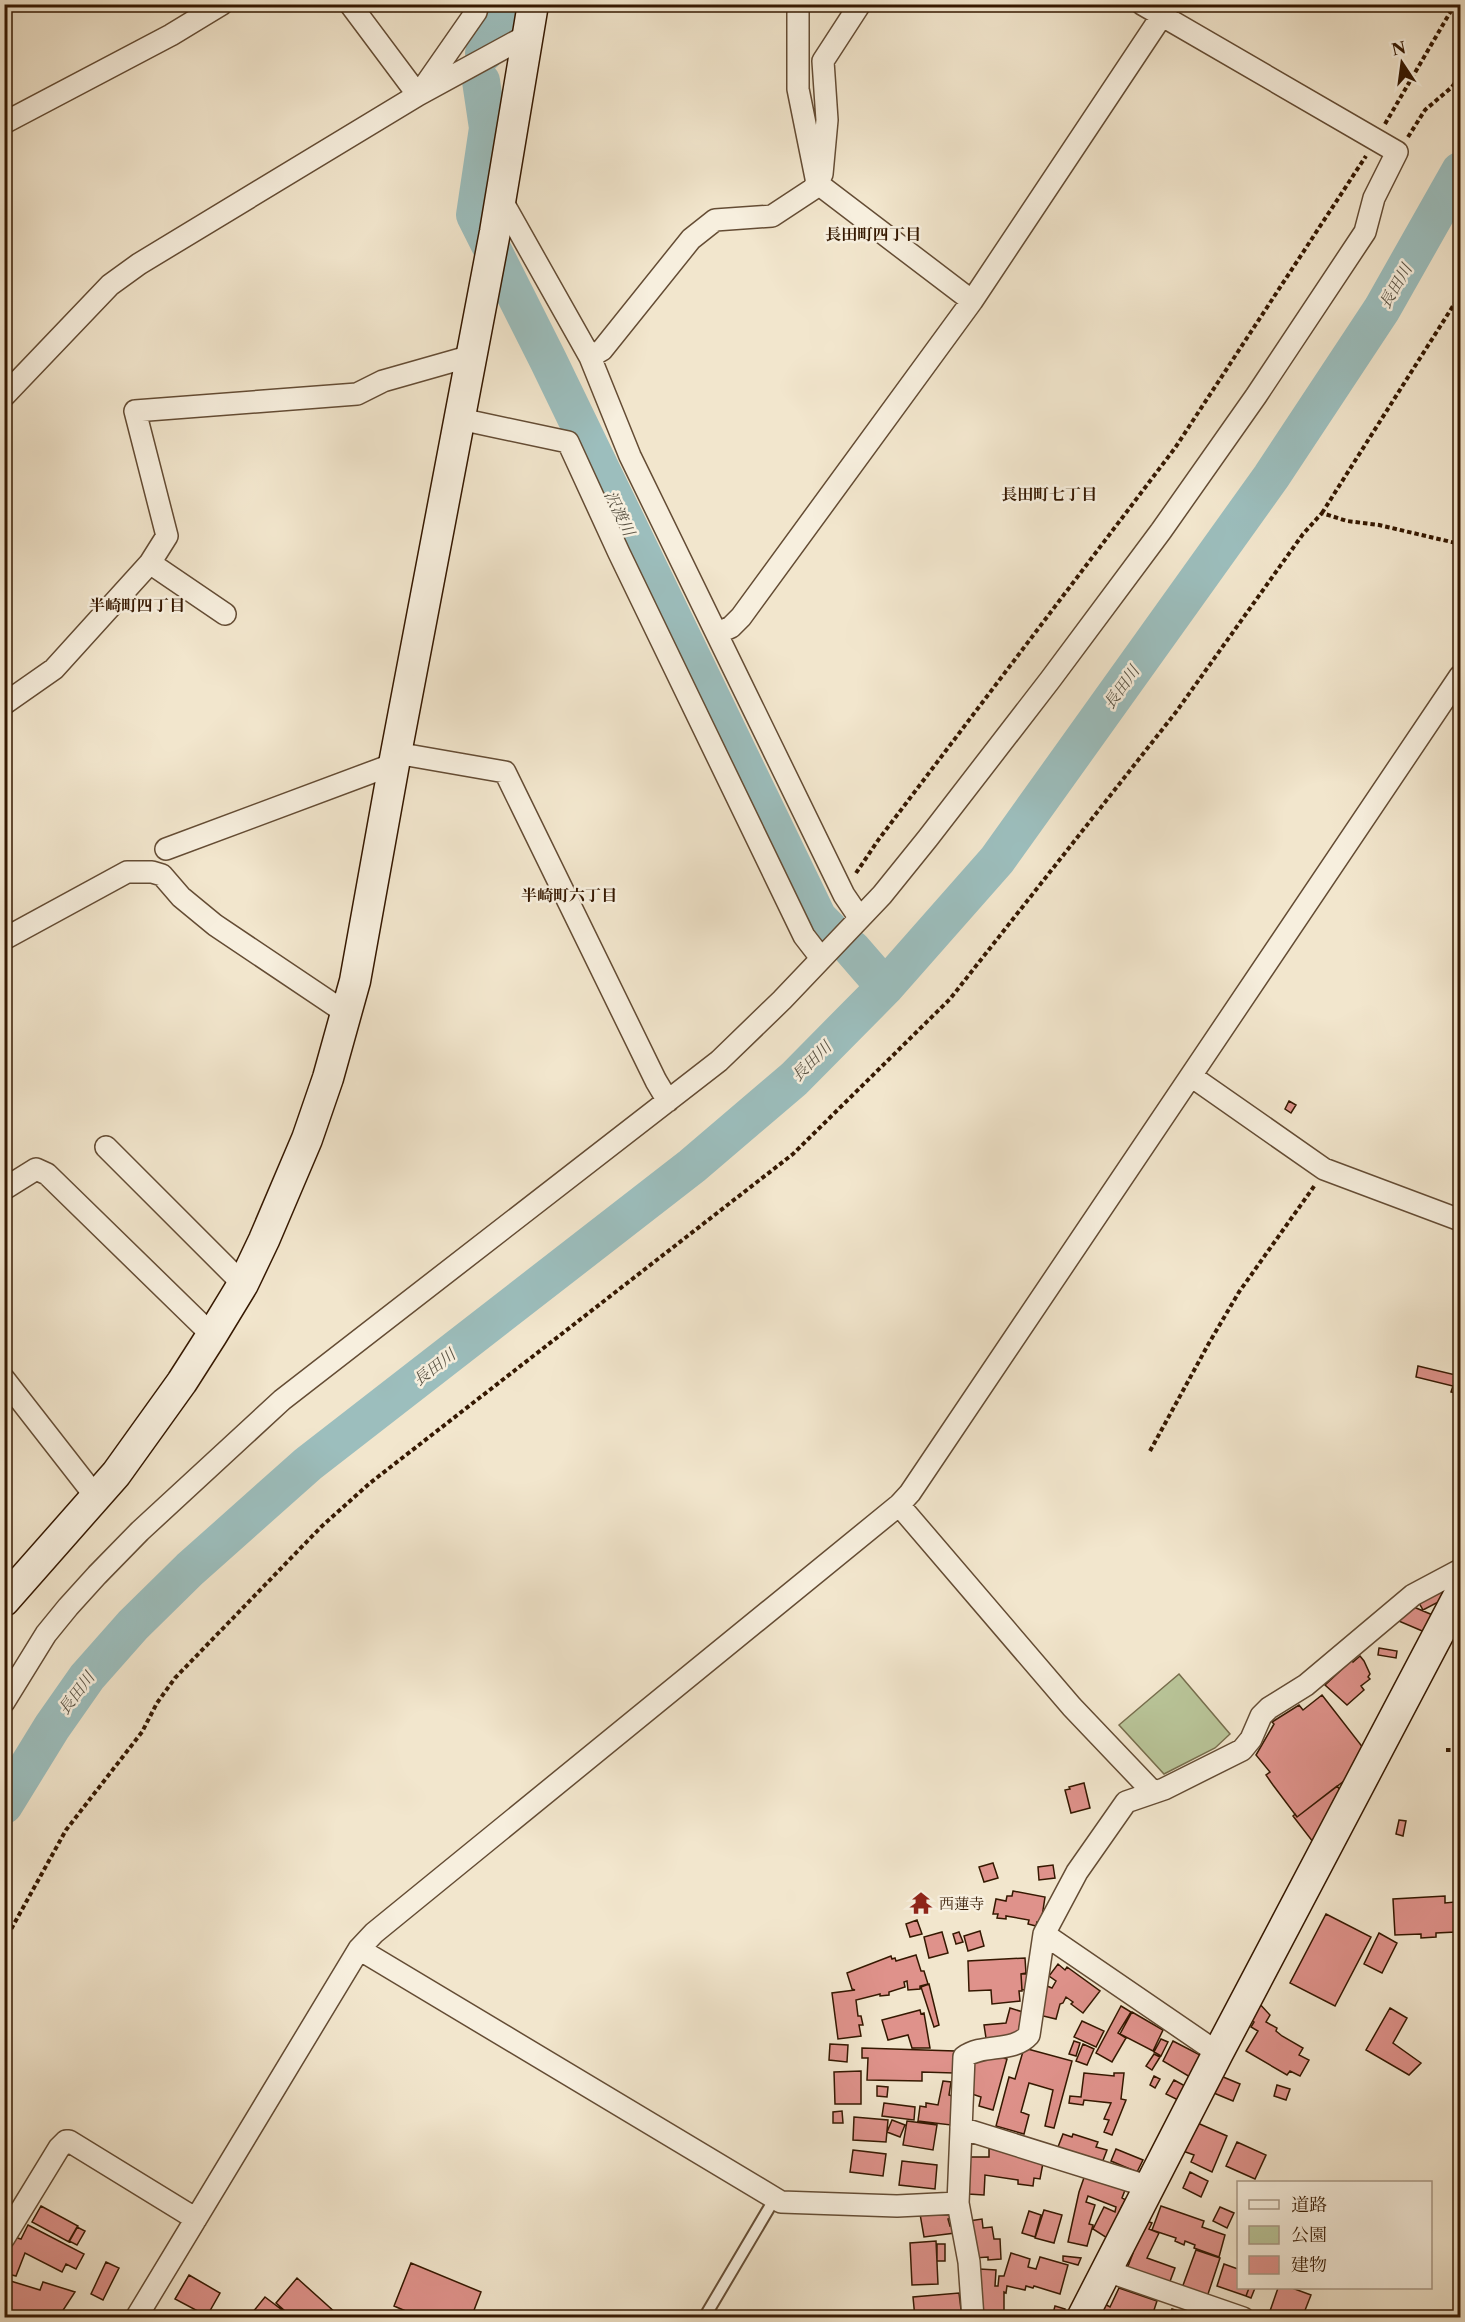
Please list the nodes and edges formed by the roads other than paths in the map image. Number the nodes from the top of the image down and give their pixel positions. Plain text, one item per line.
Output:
1 (222, 4) edge
2 (350, 4) edge
3 (478, 4) edge
4 (533, 4) edge
5 (798, 4) edge
6 (860, 4) edge
7 (1142, 4) edge
8 (1165, 10) edge
9 (528, 35) junction
10 (418, 95) junction
11 (4, 123) edge
12 (817, 183) junction
13 (501, 199) junction
14 (972, 301) junction
15 (471, 356) junction
16 (590, 357) junction
17 (4, 396) edge
18 (460, 419) junction
19 (150, 563) junction
20 (225, 614) dead end
21 (718, 633) junction
22 (1461, 676) edge
23 (4, 704) edge
24 (395, 758) junction
25 (165, 849) dead end
26 (859, 917) junction
27 (4, 939) edge
28 (820, 958) junction
29 (346, 1013) junction
30 (1191, 1076) junction
31 (668, 1101) junction
32 (106, 1147) dead end
33 (4, 1189) edge
34 (1461, 1220) edge
35 (243, 1284) junction
36 (212, 1335) junction
37 (4, 1379) edge
38 (96, 1497) junction
39 (899, 1505) junction
40 (1461, 1570) edge
41 (7, 1591) edge
42 (1461, 1593) edge
43 (4, 1702) edge
44 (1153, 1792) junction
45 (1044, 1934) junction
46 (359, 1949) junction
47 (1218, 2053) junction
48 (961, 2128) junction
49 (1150, 2187) junction
50 (775, 2198) junction
51 (958, 2203) junction
52 (196, 2219) junction
53 (4, 2238) edge
54 (1107, 2271) junction
55 (136, 2318) edge
56 (704, 2318) edge
57 (973, 2318) edge
58 (1082, 2318) edge
59 (1243, 2318) edge

1 - 11 street
2 - 10 street
3 - 10 street
4 - 9 street
5 - 12 street
6 - 12 street
7 - 8 street
8 - 14 street
8 - 26 street
9 - 10 street
9 - 13 street
10 - 17 street
12 - 14 street
12 - 16 street
13 - 15 street
13 - 16 street
14 - 21 street
15 - 18 street
15 - 19 street
16 - 21 street
18 - 24 street
18 - 28 street
19 - 20 street
19 - 23 street
21 - 26 street
22 - 30 street
24 - 25 street
24 - 29 street
24 - 31 street
26 - 28 street
27 - 29 street
28 - 31 street
29 - 35 street
30 - 34 street
30 - 39 street
31 - 43 street
32 - 35 street
33 - 36 street
35 - 36 street
36 - 38 street
37 - 38 street
38 - 41 street
39 - 44 street
39 - 46 street
40 - 44 street
42 - 47 street
44 - 45 street
45 - 47 street
45 - 48 street
46 - 50 street
46 - 52 street
47 - 49 street
48 - 49 street
48 - 51 street
49 - 54 street
50 - 51 street
50 - 56 lane
51 - 57 street
52 - 53 street
52 - 55 street
54 - 58 street
54 - 59 street

